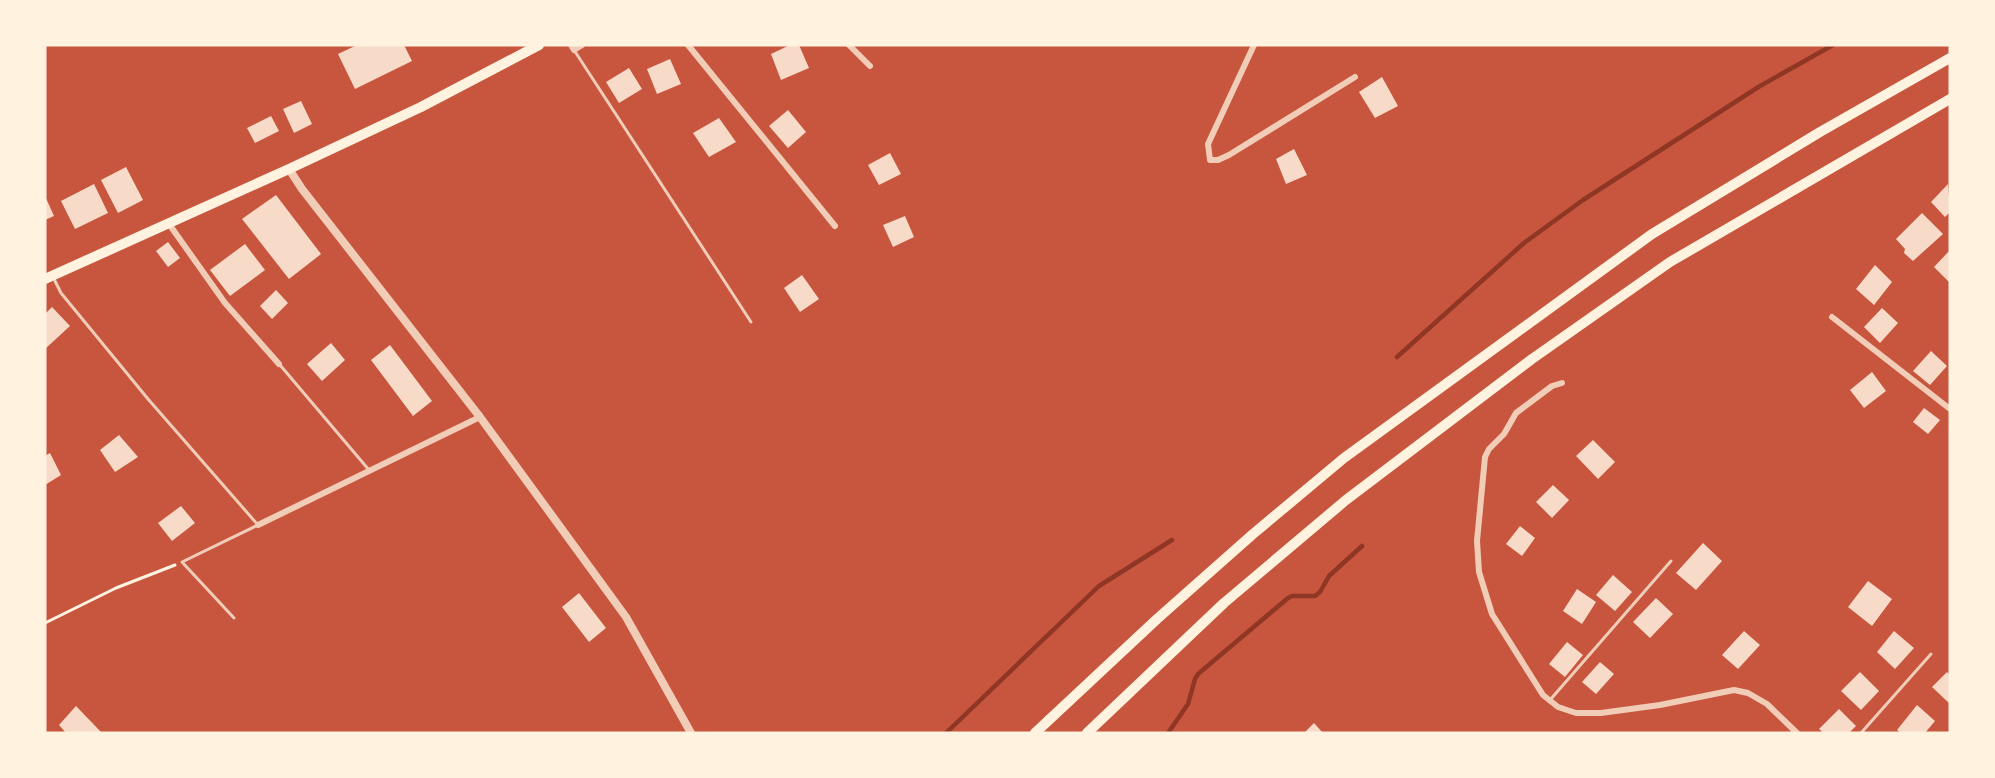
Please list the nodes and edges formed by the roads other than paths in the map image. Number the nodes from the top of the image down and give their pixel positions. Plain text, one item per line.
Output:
1 (539, 45) edge
2 (582, 45) edge
3 (688, 45) edge
4 (849, 45) edge
5 (1254, 45) edge
6 (573, 48) edge
7 (1950, 58) edge
8 (870, 66) dead end
9 (1354, 77) dead end
10 (1950, 99) edge
11 (289, 169) junction
12 (169, 224) junction
13 (835, 226) dead end
14 (48, 277) edge
15 (1832, 317) dead end
16 (751, 322) dead end
17 (279, 364) joint
18 (1562, 383) dead end
19 (1950, 409) edge
20 (480, 417) junction
21 (370, 472) junction
22 (258, 525) junction
23 (1671, 561) dead end
24 (234, 618) dead end
25 (1931, 654) dead end
26 (1550, 700) junction
27 (1050, 717) junction
28 (691, 733) edge
29 (1027, 733) edge
30 (1035, 733) edge
31 (1087, 733) edge
32 (1797, 733) edge
33 (1862, 733) edge

1 - 11 main road
2 - 6 street
3 - 13 street
4 - 8 street
5 - 9 street
6 - 16 lane
7 - 27 main road
10 - 31 main road
11 - 12 main road
11 - 20 street
12 - 14 main road
12 - 17 street
14 - 22 lane
15 - 19 street
17 - 21 lane
18 - 26 street
20 - 21 street
20 - 28 street
21 - 22 street
22 - 24 lane
23 - 26 lane
25 - 33 lane
26 - 32 street
27 - 29 main road
27 - 30 main road

